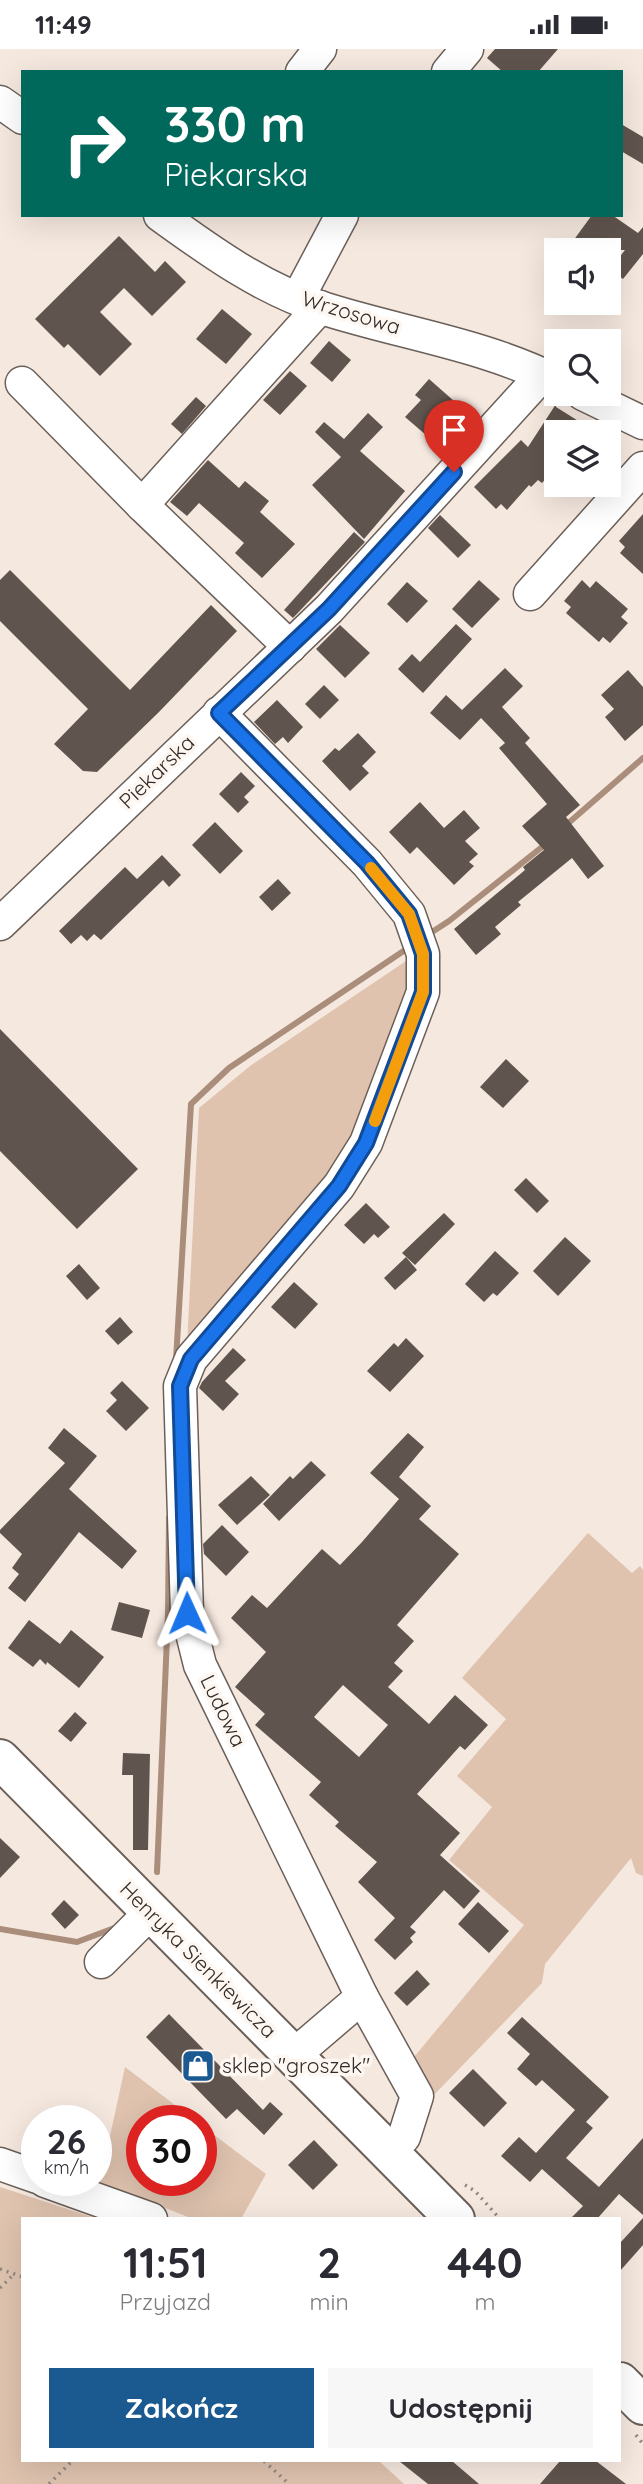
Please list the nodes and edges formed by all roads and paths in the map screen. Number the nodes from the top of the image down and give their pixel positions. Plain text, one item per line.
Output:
1 (320, 49) edge
2 (467, 49) edge
3 (304, 70) edge
4 (449, 70) edge
5 (0, 102) edge
6 (21, 117) edge
7 (341, 217) edge
8 (173, 219) edge
9 (309, 302) junction
10 (544, 376) edge
11 (22, 383) dead end
12 (544, 384) edge
13 (608, 406) edge
14 (643, 423) edge
15 (643, 468) edge
16 (142, 505) junction
17 (530, 594) dead end
18 (290, 647) junction
19 (219, 713) junction
20 (0, 924) edge
21 (0, 1759) edge
22 (151, 1912) junction
23 (101, 1962) dead end
24 (362, 1997) junction
25 (293, 2056) junction
26 (388, 2152) junction
27 (0, 2164) edge
28 (21, 2171) edge
29 (87, 2196) edge
30 (145, 2217) edge
31 (453, 2217) edge
32 (0, 2269) edge
33 (14, 2274) junction
34 (21, 2276) edge
35 (0, 2288) edge
36 (621, 2383) edge
37 (643, 2405) edge
38 (71, 2462) edge
39 (265, 2462) edge
40 (49, 2484) edge
41 (289, 2484) edge

1 - 3 street
2 - 4 street
5 - 6 street
7 - 9 street
8 - 9 street, Wrzosowa
9 - 10 street, Wrzosowa
9 - 16 street
11 - 16 street
12 - 18 street, Piekarska
13 - 14 street
15 - 17 street
16 - 18 street
18 - 19 street, Piekarska
19 - 20 street, Piekarska
19 - 24 street, Ludowa
21 - 22 main road, Henryka Sienkiewicza
22 - 23 street
22 - 25 main road, Henryka Sienkiewicza
24 - 25 street
24 - 26 street, Ludowa
25 - 26 main road, Henryka Sienkiewicza
26 - 31 main road, Henryka Sienkiewicza
27 - 28 street
29 - 30 street
32 - 33 path
33 - 34 path
33 - 35 path
36 - 37 main road
38 - 40 path
39 - 41 path

